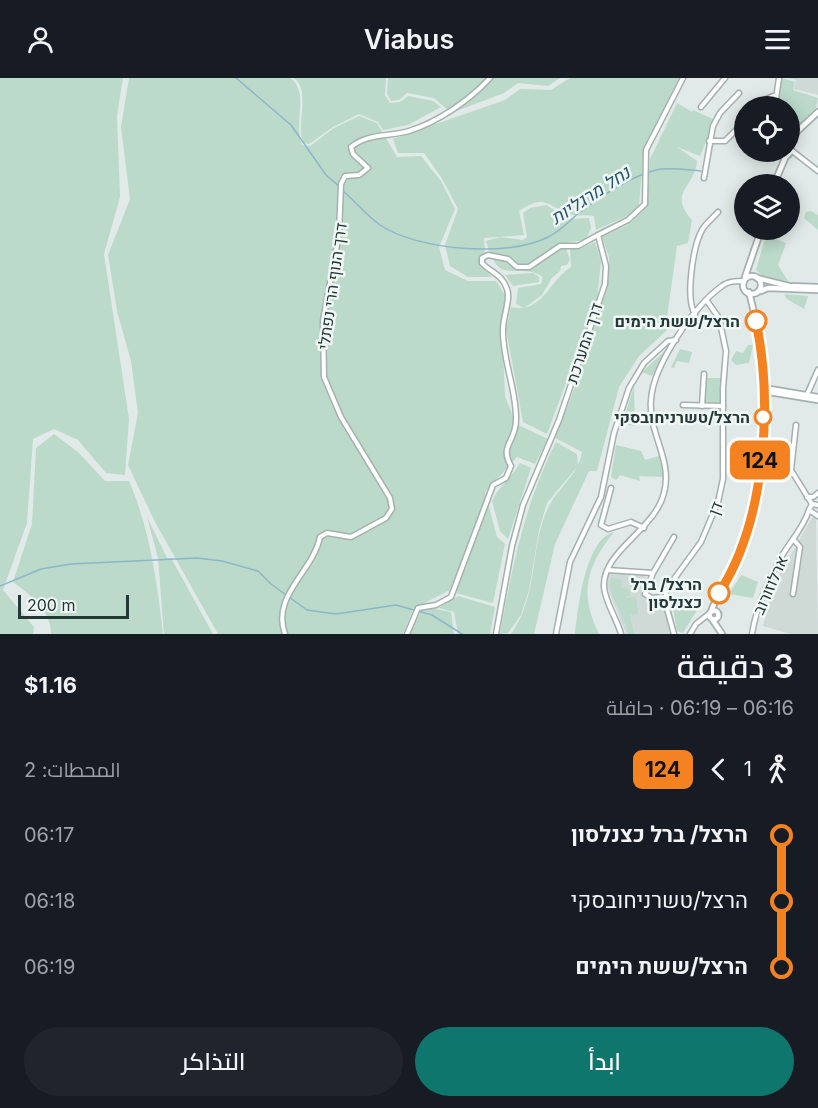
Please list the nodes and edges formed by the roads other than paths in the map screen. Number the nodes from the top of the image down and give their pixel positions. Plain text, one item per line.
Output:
1 (490, 78) edge
2 (683, 78) edge
3 (725, 78) edge
4 (778, 78) edge
5 (739, 93) dead end
6 (776, 95) edge
7 (701, 107) dead end
8 (818, 112) edge
9 (800, 128) edge
10 (734, 132) edge
11 (709, 141) junction
12 (800, 158) edge
13 (780, 162) edge
14 (783, 162) edge
15 (780, 166) junction
16 (818, 171) edge
17 (777, 174) edge
18 (704, 178) dead end
19 (718, 212) dead end
20 (598, 235) junction
21 (758, 240) edge
22 (752, 260) junction
23 (756, 277) junction
24 (744, 279) junction
25 (818, 289) edge
26 (749, 292) junction
27 (760, 292) junction
28 (706, 301) junction
29 (695, 314) junction
30 (756, 321) junction
31 (677, 340) junction
32 (762, 361) junction
33 (818, 370) edge
34 (704, 374) dead end
35 (765, 384) junction
36 (764, 392) junction
37 (807, 396) junction
38 (818, 399) edge
39 (683, 405) dead end
40 (702, 406) junction
41 (723, 406) junction
42 (796, 425) dead end
43 (611, 488) dead end
44 (818, 493) edge
45 (807, 497) junction
46 (818, 498) edge
47 (812, 506) edge
48 (816, 515) edge
49 (806, 521) junction
50 (644, 528) junction
51 (674, 537) dead end
52 (795, 540) junction
53 (608, 570) junction
54 (653, 573) junction
55 (793, 594) dead end
56 (718, 595) junction
57 (665, 597) junction
58 (711, 615) junction
59 (718, 615) junction
60 (721, 632) edge
61 (285, 634) edge
62 (407, 634) edge
63 (496, 634) edge
64 (556, 634) edge
65 (621, 634) edge
66 (674, 634) edge
67 (690, 634) edge
68 (753, 634) edge

1 - 61 street, דרך הנוף הרי נפתלי
2 - 20 street
3 - 7 street
4 - 6 street
5 - 11 street
8 - 9 street
10 - 11 street
11 - 18 street
12 - 16 street
13 - 15 street
14 - 15 street
15 - 17 street
19 - 29 street
20 - 62 street
20 - 63 street, דרך המערכת
21 - 22 street
22 - 23 street
22 - 24 street
23 - 24 street
23 - 25 street
23 - 27 street
24 - 26 street
24 - 28 street
25 - 27 street
26 - 27 street
26 - 30 street
27 - 30 street
28 - 29 street
28 - 41 street, דן
29 - 31 street
30 - 32 street
31 - 50 street
31 - 64 street
32 - 35 street
32 - 36 street
33 - 37 street
34 - 40 street
35 - 36 street
35 - 37 street
36 - 37 street
36 - 56 street
37 - 38 street
39 - 40 street
40 - 41 street
41 - 57 street, דן
42 - 45 street
43 - 50 street
44 - 45 street
45 - 47 street
46 - 47 street, ארלוזורוב
47 - 48 street
47 - 49 street, ארלוזורוב
48 - 49 street, ארלוזורוב
49 - 52 street, ארלוזורוב
50 - 53 street
51 - 54 street
52 - 55 street, ארלוזורוב
52 - 68 street, ארלוזורוב
53 - 54 street
53 - 65 street
54 - 57 street
56 - 58 street
56 - 59 street
57 - 66 street
58 - 59 street
58 - 59 street
58 - 60 street
58 - 67 street
59 - 60 street

